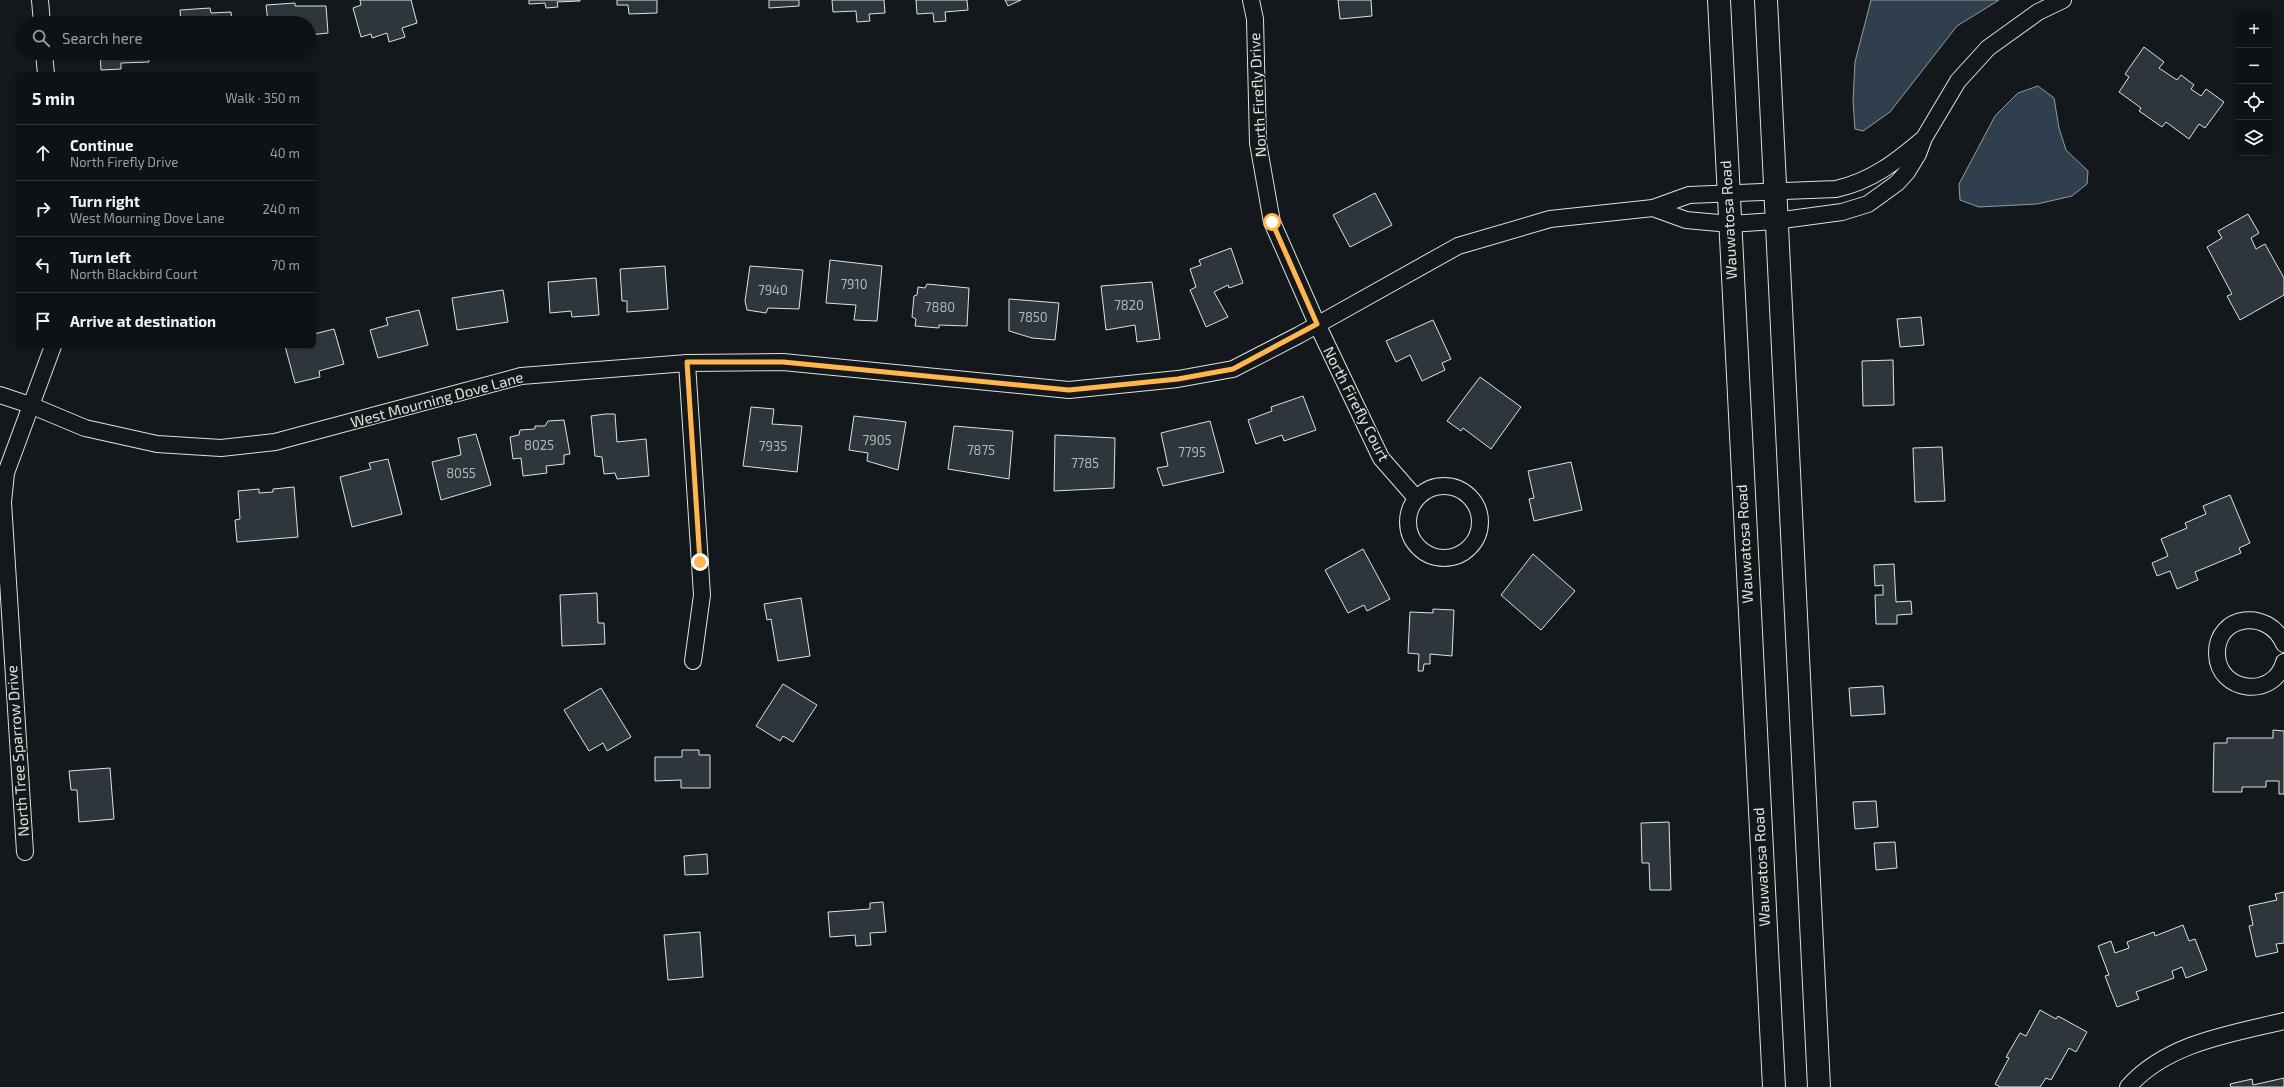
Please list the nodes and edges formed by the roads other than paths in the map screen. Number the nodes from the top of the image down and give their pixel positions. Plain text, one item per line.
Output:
1 (40, 0) edge
2 (1251, 0) edge
3 (1719, 0) edge
4 (1766, 0) edge
5 (2062, 0) edge
6 (41, 16) edge
7 (45, 60) edge
8 (46, 72) edge
9 (1924, 138) junction
10 (1774, 193) junction
11 (1728, 194) junction
12 (1653, 208) junction
13 (1775, 221) junction
14 (1730, 224) junction
15 (1317, 324) junction
16 (52, 348) edge
17 (687, 362) junction
18 (0, 395) edge
19 (30, 405) junction
20 (1416, 498) junction
21 (2284, 644) edge
22 (693, 661) dead end
23 (2284, 662) edge
24 (25, 852) dead end
25 (2284, 1020) edge
26 (1774, 1087) edge
27 (1819, 1087) edge
28 (2128, 1087) edge

1 - 6 street
2 - 15 street, North Firefly Drive
3 - 11 main road, Wauwatosa Road
4 - 10 main road
5 - 9 street
7 - 8 street
9 - 10 street
9 - 13 street
10 - 11 street
10 - 13 main road
11 - 12 street
11 - 14 main road, Wauwatosa Road
12 - 14 street
12 - 15 street, West Mourning Dove Lane
13 - 14 street
13 - 27 main road
14 - 26 main road, Wauwatosa Road
15 - 17 street, West Mourning Dove Lane
15 - 20 street, North Firefly Court
16 - 19 street, North Tree Sparrow Drive
17 - 19 street, West Mourning Dove Lane
17 - 22 street
18 - 19 street, West Mourning Dove Lane
19 - 24 street, North Tree Sparrow Drive
20 - 20 street
21 - 23 street
25 - 28 street

